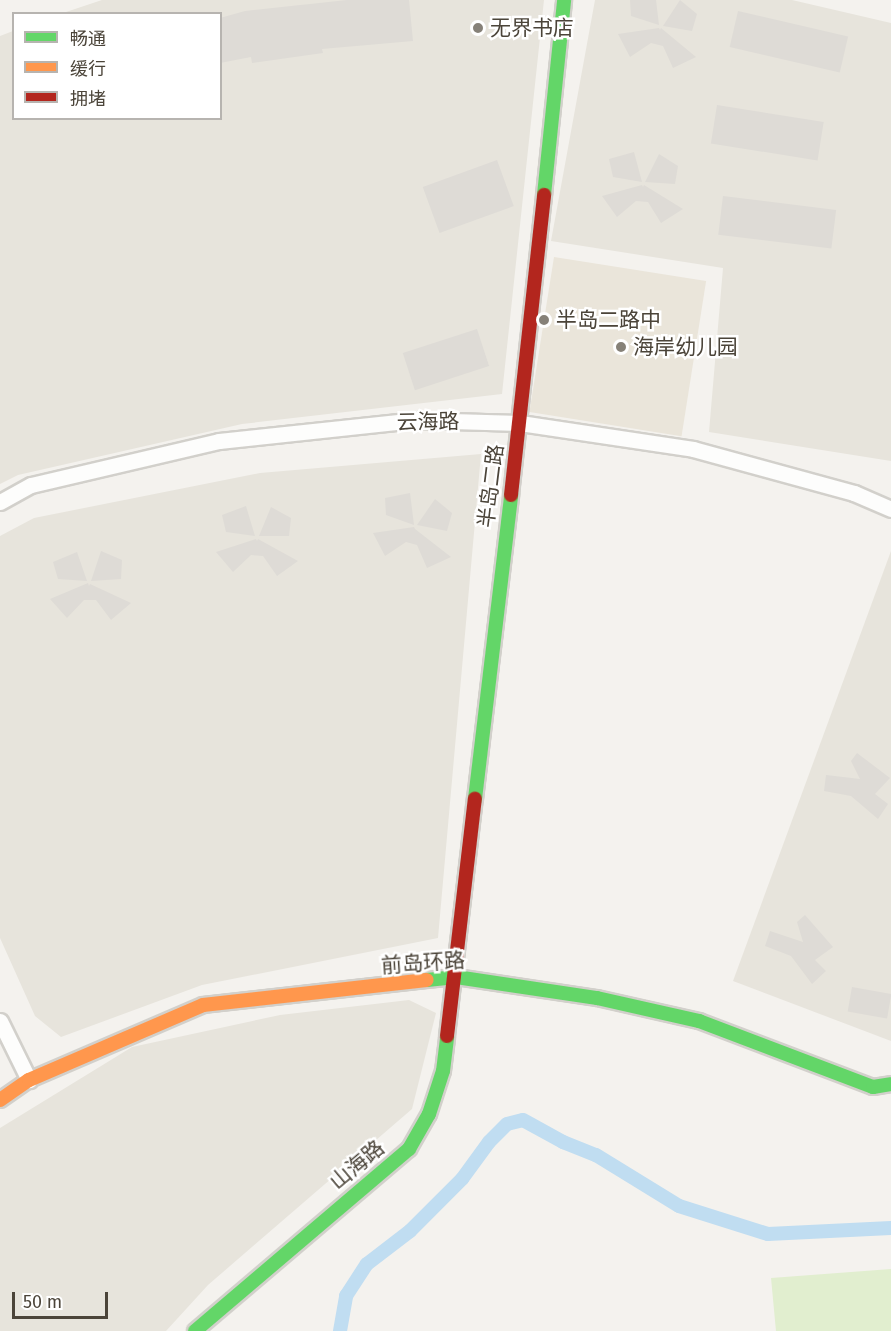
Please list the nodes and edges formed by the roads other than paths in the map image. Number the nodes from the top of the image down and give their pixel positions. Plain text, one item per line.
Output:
1 (564, 0) edge
2 (520, 423) junction
3 (0, 502) edge
4 (891, 509) edge
5 (456, 977) junction
6 (0, 1021) edge
7 (29, 1080) junction
8 (891, 1084) edge
9 (0, 1100) edge
10 (195, 1331) edge

1 - 2 street, 半岛二路
2 - 3 street, 云海路
2 - 4 street, 云海路
2 - 5 street, 半岛二路
5 - 7 street, 前岛环路
5 - 8 street, 前岛环路
5 - 10 street, 山海路
6 - 7 street
7 - 9 street, 前岛环路

